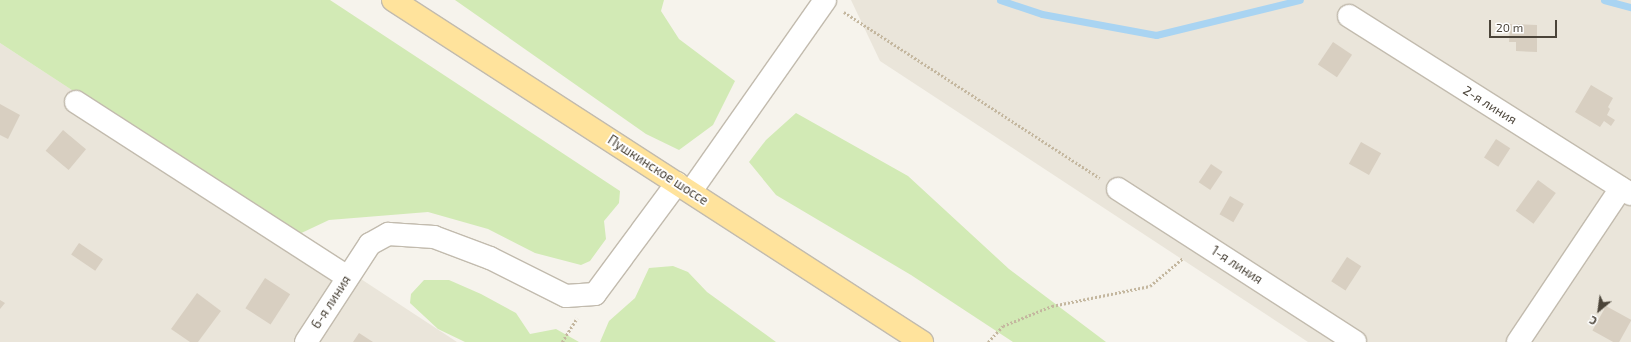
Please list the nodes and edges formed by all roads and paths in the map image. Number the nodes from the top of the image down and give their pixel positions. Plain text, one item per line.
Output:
1 (393, 0) edge
2 (824, 1) edge
3 (1350, 16) dead end
4 (76, 102) dead end
5 (684, 187) junction
6 (1118, 189) joint
7 (1626, 191) edge
8 (1186, 255) dead end
9 (353, 270) junction
10 (306, 342) edge
11 (922, 342) edge
12 (988, 342) edge
13 (1355, 342) edge
14 (1518, 342) edge

1 - 5 main road, Пушкинское шоссе
2 - 5 street, 6-я линия
2 - 6 path
3 - 7 street, 2-я линия
4 - 9 street
5 - 9 street, 6-я линия
5 - 11 main road, Пушкинское шоссе
6 - 13 street, 1-я линия
7 - 14 street
8 - 12 path
9 - 10 street, 6-я линия

